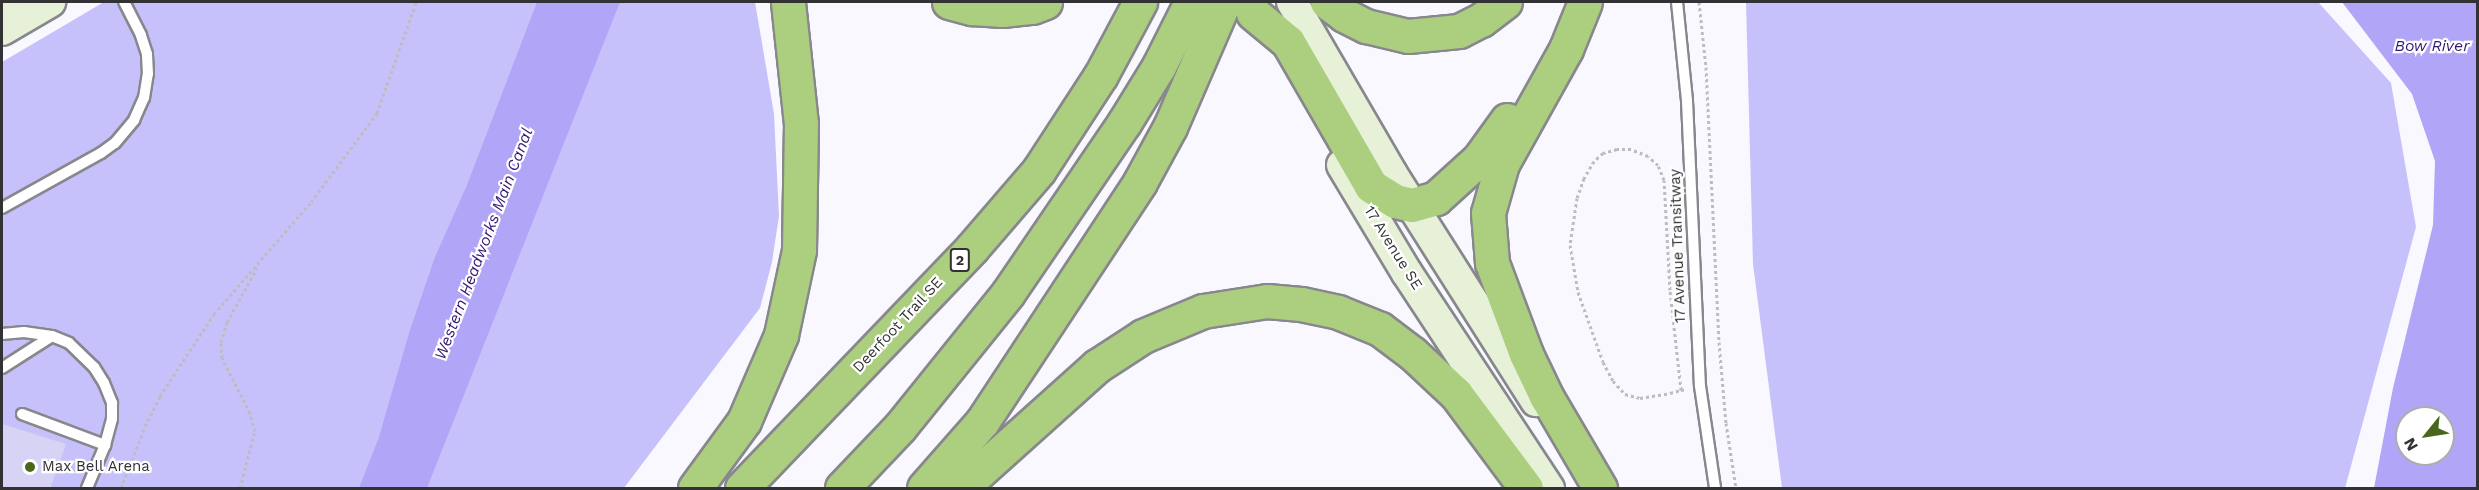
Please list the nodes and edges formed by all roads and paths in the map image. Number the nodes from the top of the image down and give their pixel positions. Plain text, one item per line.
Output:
1 (50, 2) edge
2 (124, 2) edge
3 (416, 2) edge
4 (788, 2) edge
5 (949, 2) edge
6 (1045, 2) edge
7 (1140, 2) edge
8 (1191, 2) edge
9 (1292, 2) edge
10 (1327, 2) edge
11 (1505, 2) edge
12 (1584, 2) edge
13 (1677, 2) edge
14 (1699, 2) edge
15 (1243, 4) edge
16 (2, 30) edge
17 (1412, 205) junction
18 (2, 208) edge
19 (258, 265) junction
20 (2, 334) edge
21 (52, 336) junction
22 (2, 368) edge
23 (1681, 390) joint
24 (22, 414) dead end
25 (105, 445) junction
26 (87, 489) edge
27 (121, 489) edge
28 (240, 489) edge
29 (695, 489) edge
30 (742, 489) edge
31 (842, 489) edge
32 (924, 489) edge
33 (961, 489) edge
34 (1526, 489) edge
35 (1549, 489) edge
36 (1592, 489) edge
37 (1600, 489) edge
38 (1715, 489) edge
39 (1736, 489) edge

1 - 16 main road
2 - 18 lane
3 - 19 path
4 - 29 highway
5 - 6 highway
7 - 30 highway, Deerfoot Trail SE / 2
8 - 31 highway
9 - 17 main road
10 - 11 highway
12 - 17 highway
12 - 37 highway
13 - 38 lane, 17 Avenue Transitway
14 - 39 path
15 - 17 highway
15 - 32 highway
15 - 35 main road, 17 Avenue SE
17 - 36 main road
19 - 27 path
19 - 28 path
20 - 21 lane
21 - 22 lane
21 - 25 lane
23 - 23 path
24 - 25 lane
25 - 26 lane
33 - 34 highway

